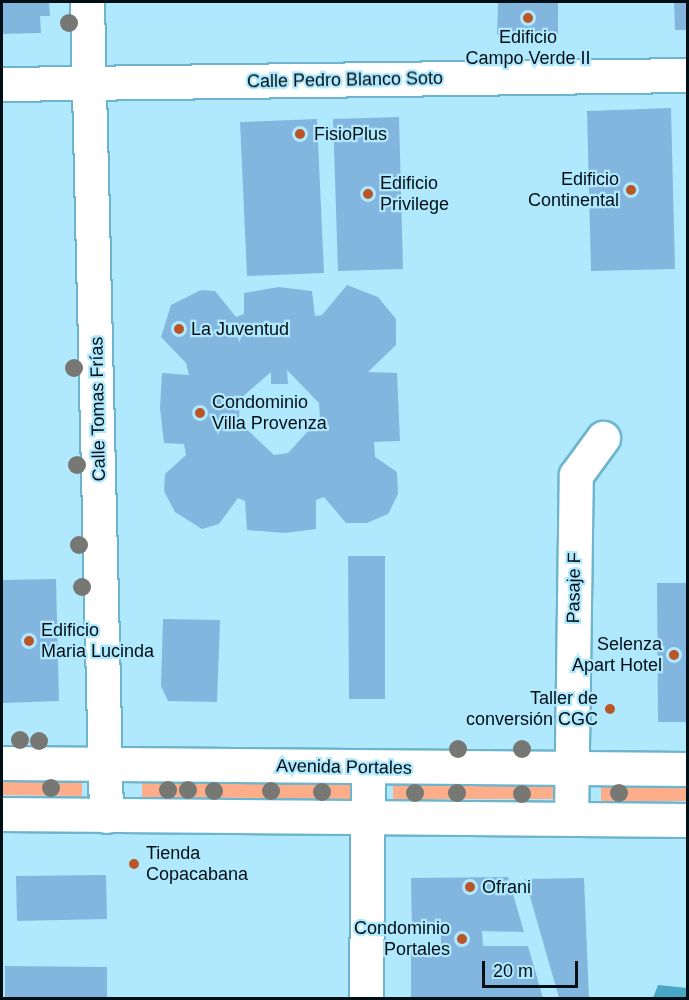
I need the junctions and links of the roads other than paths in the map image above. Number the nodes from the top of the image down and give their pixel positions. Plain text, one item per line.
1 (87, 2) edge
2 (687, 75) edge
3 (2, 84) edge
4 (90, 84) junction
5 (603, 438) dead end
6 (2, 763) edge
7 (106, 764) junction
8 (368, 767) junction
9 (571, 768) junction
10 (687, 769) edge
11 (2, 814) edge
12 (106, 816) junction
13 (368, 818) junction
14 (571, 819) junction
15 (687, 820) edge
16 (366, 999) edge

1 - 4 street, Calle Tomas Frías
2 - 4 street, Calle Pedro Blanco Soto
3 - 4 street, Calle Pedro Blanco Soto
4 - 7 street, Calle Tomas Frías
5 - 9 street, Pasaje F
6 - 7 street, Avenida Portales
7 - 8 street, Avenida Portales
7 - 12 street, Calle Tomas Frías
8 - 9 street, Avenida Portales
8 - 13 street
9 - 10 street, Avenida Portales
9 - 14 street, Pasaje F
11 - 12 street
12 - 13 street
13 - 14 street
13 - 16 street
14 - 15 street

